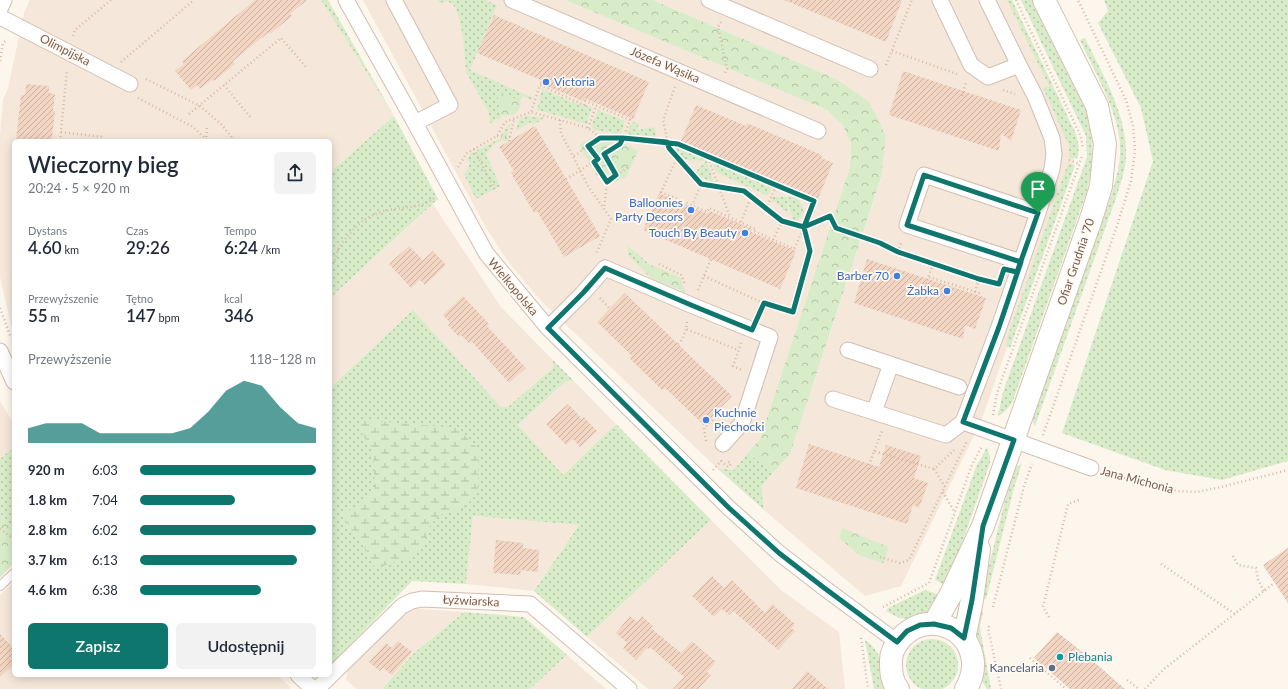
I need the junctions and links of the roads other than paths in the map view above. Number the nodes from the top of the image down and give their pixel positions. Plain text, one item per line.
1 (4, 0) edge
2 (346, 0) edge
3 (394, 0) edge
4 (512, 0) edge
5 (709, 0) edge
6 (940, 0) edge
7 (987, 0) edge
8 (1044, 0) edge
9 (0, 9) edge
10 (0, 17) edge
11 (1019, 65) junction
12 (870, 70) dead end
13 (130, 84) dead end
14 (415, 123) junction
15 (818, 131) dead end
16 (1038, 213) junction
17 (1019, 267) junction
18 (548, 328) junction
19 (848, 350) dead end
20 (0, 351) edge
21 (891, 364) junction
22 (8, 380) edge
23 (959, 387) dead end
24 (832, 399) dead end
25 (874, 412) junction
26 (968, 424) junction
27 (1014, 440) junction
28 (723, 444) dead end
29 (1091, 468) road end
30 (983, 526) junction
31 (12, 575) edge
32 (0, 586) edge
33 (934, 624) junction
34 (964, 638) junction
35 (897, 642) junction
36 (332, 674) edge
37 (300, 677) edge
38 (329, 677) edge
39 (313, 689) edge
40 (317, 689) edge
41 (629, 689) edge
42 (898, 689) edge
43 (966, 689) edge

1 - 9 street
2 - 14 street, Wielkopolska
3 - 14 street
4 - 15 street, Józefa Wąsika
5 - 12 street
6 - 11 street
7 - 11 street
8 - 27 street, Ofiar Grudnia '70
10 - 13 street, Olimpijska
11 - 16 street
14 - 18 street, Wielkopolska
16 - 17 street
16 - 17 street
17 - 26 street
18 - 28 street
18 - 35 street, Wielkopolska
19 - 21 street
20 - 22 street
21 - 23 street
21 - 25 street
24 - 25 street
25 - 26 street
26 - 27 street, Jana Michonia
27 - 29 street, Jana Michonia
27 - 30 street, Ofiar Grudnia '70
30 - 33 street, Ofiar Grudnia '70
30 - 34 street, Ofiar Grudnia '70
31 - 32 lane
33 - 34 street
33 - 35 street
34 - 43 street
35 - 42 street
36 - 41 street, Łyżwiarska
37 - 39 street
38 - 40 street, Łyżwiarska

